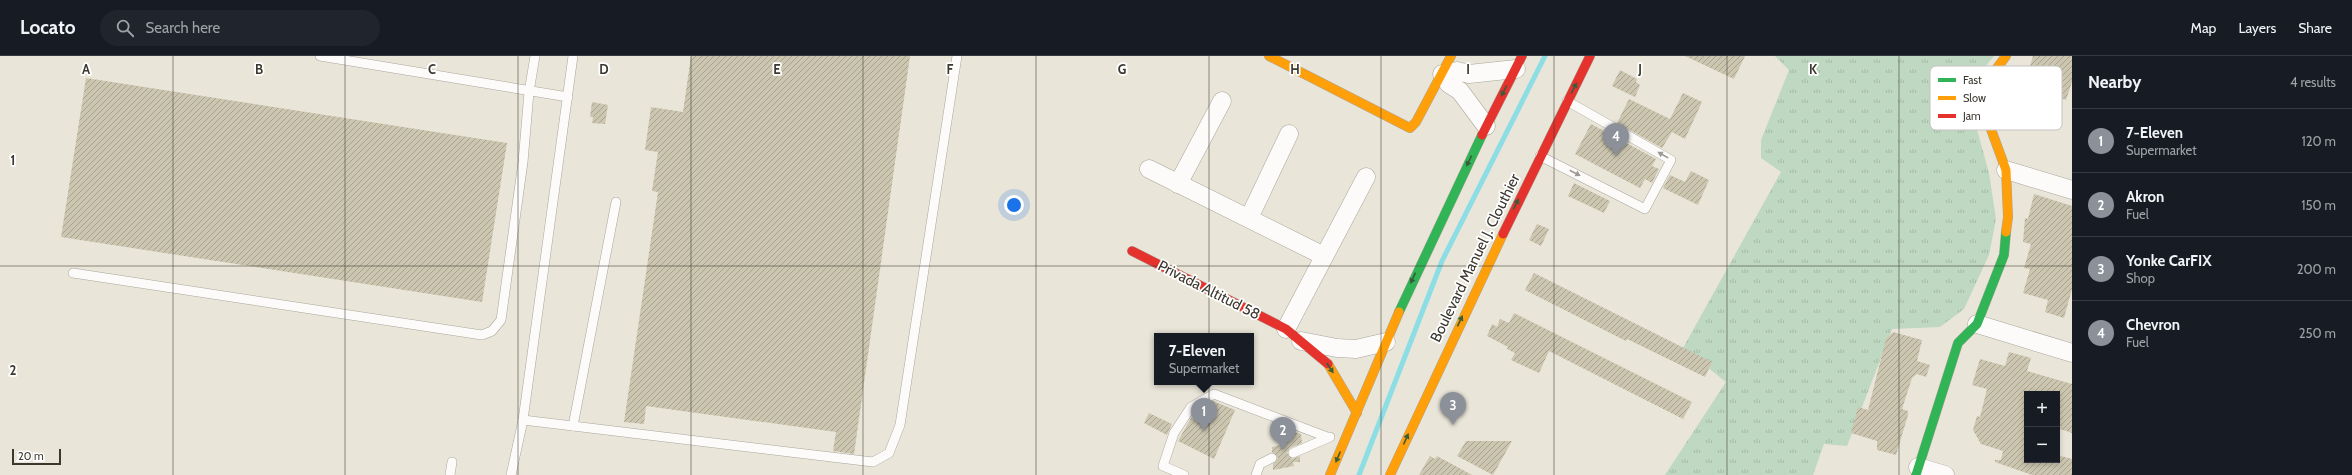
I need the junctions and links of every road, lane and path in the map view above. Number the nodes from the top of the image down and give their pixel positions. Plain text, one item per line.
1 (320, 56) edge
2 (535, 56) edge
3 (573, 56) edge
4 (957, 56) edge
5 (1269, 56) edge
6 (1590, 56) edge
7 (2006, 56) edge
8 (1445, 62) edge
9 (1519, 62) edge
10 (1998, 66) edge
11 (529, 92) junction
12 (568, 97) junction
13 (1222, 101) dead end
14 (1567, 101) junction
15 (1486, 126) junction
16 (1991, 130) edge
17 (1289, 134) dead end
18 (1540, 156) junction
19 (1149, 170) dead end
20 (2006, 170) junction
21 (1366, 177) dead end
22 (1178, 184) junction
23 (2072, 190) edge
24 (616, 202) dead end
25 (1249, 218) junction
26 (1132, 251) dead end
27 (1324, 256) junction
28 (72, 273) dead end
29 (1977, 324) junction
30 (1286, 329) junction
31 (1302, 341) junction
32 (1386, 342) junction
33 (2072, 353) edge
34 (1357, 413) junction
35 (523, 420) junction
36 (574, 426) junction
37 (1347, 435) junction
38 (1328, 437) junction
39 (1293, 453) dead end
40 (1272, 458) dead end
41 (452, 462) dead end
42 (1917, 471) edge
43 (450, 475) edge
44 (511, 475) edge
45 (1184, 475) edge
46 (1256, 475) edge
47 (1330, 475) edge
48 (1390, 475) edge
49 (1945, 475) edge

1 - 11 lane
2 - 11 lane
3 - 12 lane
4 - 36 lane
5 - 8 street
14 -> 6 street, Boulevard Manuel J. Clouthier
7 - 10 street
8 - 9 street
8 - 15 street
9 -> 15 street
11 - 12 lane
11 - 28 lane
12 - 35 lane
13 - 22 street
14 - 18 street, Boulevard Manuel J. Clouthier
18 -> 14 lane
15 -> 32 street
16 - 20 street
17 - 25 street
48 -> 18 street, Boulevard Manuel J. Clouthier
19 - 22 street
20 - 23 street
20 - 29 street
21 - 27 street
22 - 25 street
24 - 36 lane
25 - 27 street
26 - 30 street, Privada Altitud 58
27 - 30 street
29 - 33 street
29 - 42 street
30 - 31 street, Privada Altitud 58
31 - 32 street, Privada Altitud 58
31 -> 34 street, Privada Altitud 58
32 - 34 street
34 - 37 street
35 - 36 lane
35 - 44 lane
37 - 38 lane
37 -> 47 street
38 - 39 lane
38 - 45 lane
40 - 46 lane
41 - 43 lane
42 - 49 street

